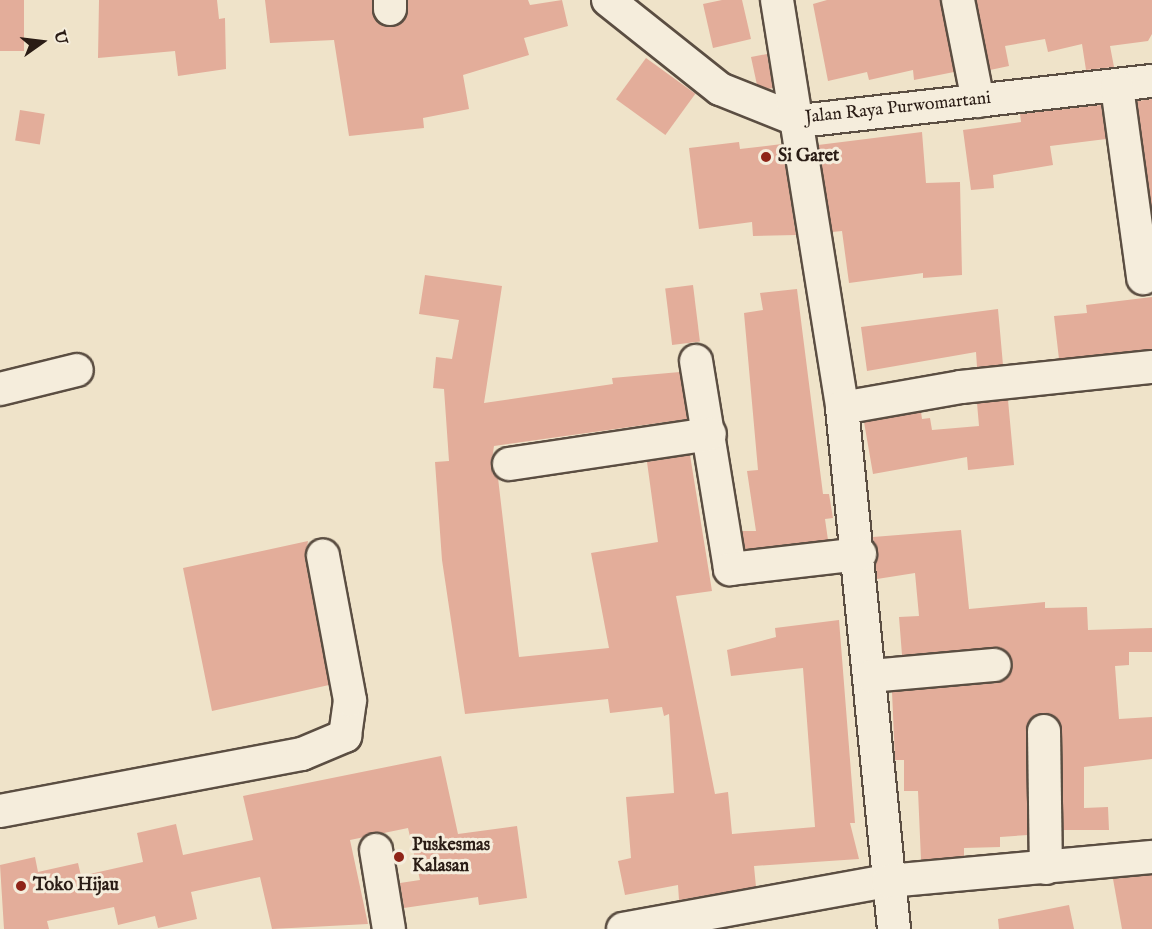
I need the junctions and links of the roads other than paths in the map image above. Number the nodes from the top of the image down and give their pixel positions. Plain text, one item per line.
1 (608, 0) edge
2 (777, 0) edge
3 (958, 0) edge
4 (1152, 81) edge
5 (1117, 87) junction
6 (978, 101) junction
7 (800, 121) junction
8 (1143, 278) dead end
9 (696, 361) dead end
10 (1152, 367) edge
11 (77, 370) dead end
12 (0, 389) edge
13 (842, 408) junction
14 (710, 434) junction
15 (509, 464) dead end
16 (860, 554) junction
17 (323, 556) dead end
18 (995, 665) dead end
19 (871, 676) junction
20 (1044, 731) dead end
21 (0, 811) edge
22 (376, 850) dead end
23 (1152, 857) edge
24 (1046, 868) junction
25 (888, 881) junction
26 (390, 929) edge
27 (623, 929) edge
28 (894, 929) edge

1 - 7 street, Jalan Raya Purwomartani
2 - 7 street
3 - 6 street
4 - 5 street, Jalan Raya Purwomartani
5 - 6 street, Jalan Raya Purwomartani
5 - 8 street
6 - 7 street, Jalan Raya Purwomartani
7 - 13 street
9 - 14 street
10 - 13 street
11 - 12 street
13 - 16 street
14 - 15 street
14 - 16 street
16 - 19 street
17 - 21 street
18 - 19 street
19 - 25 street
20 - 24 street
22 - 26 street
23 - 24 street
24 - 25 street
25 - 27 street
25 - 28 street

